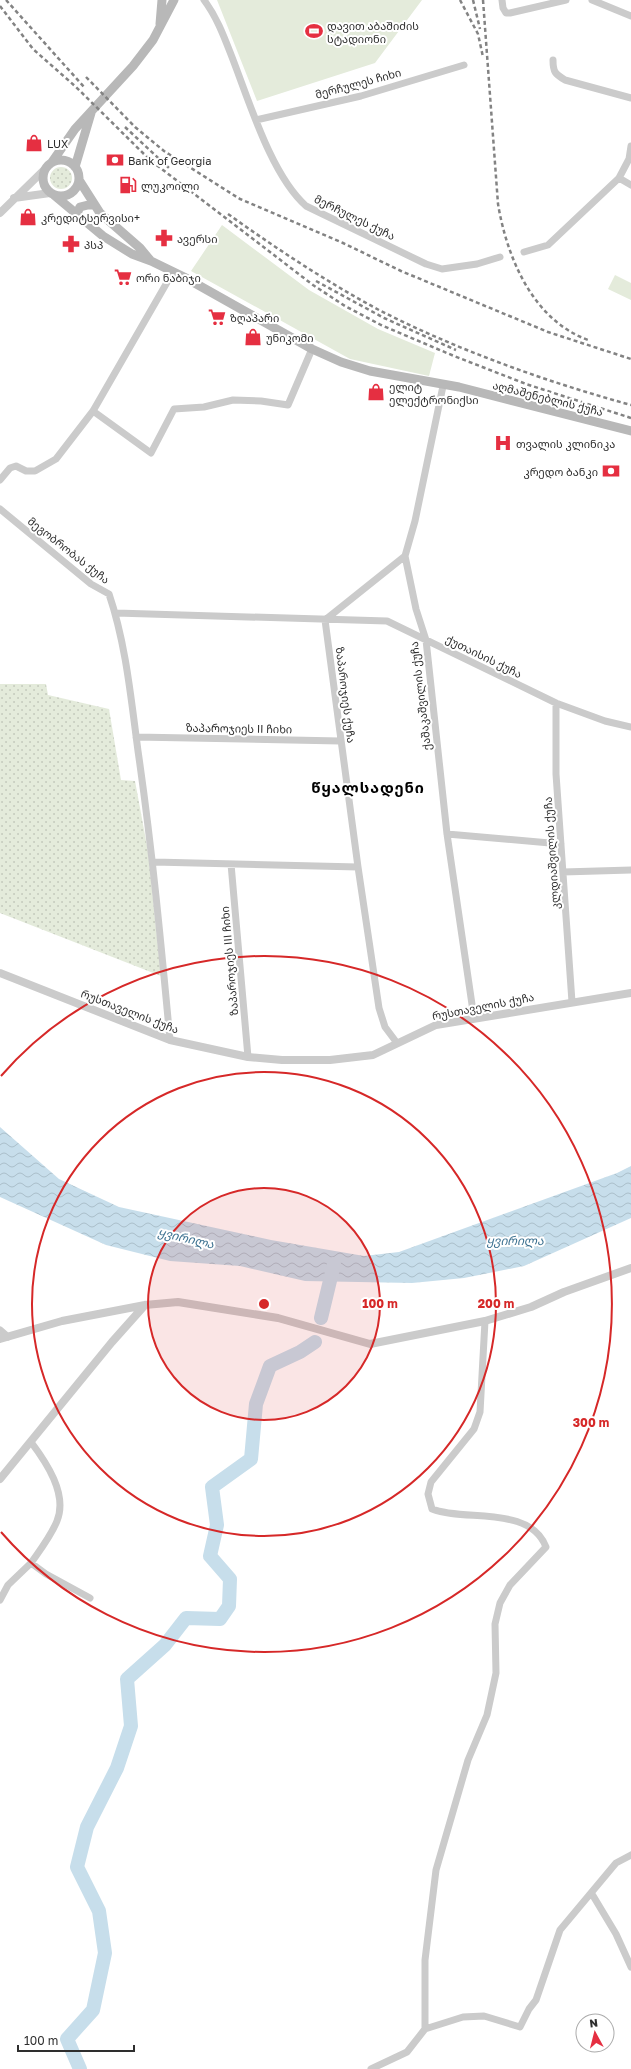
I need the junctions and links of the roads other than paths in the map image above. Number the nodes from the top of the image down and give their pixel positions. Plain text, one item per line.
1 (162, 0) edge
2 (174, 0) edge
3 (204, 0) edge
4 (502, 0) edge
5 (566, 0) edge
6 (592, 0) edge
7 (631, 16) edge
8 (159, 28) junction
9 (553, 60) dead end
10 (464, 65) dead end
11 (631, 98) edge
12 (92, 112) junction
13 (256, 120) junction
14 (631, 146) edge
15 (52, 162) junction
16 (75, 167) junction
17 (45, 169) junction
18 (619, 178) junction
19 (79, 180) junction
20 (631, 186) edge
21 (52, 194) junction
22 (14, 198) junction
23 (94, 206) junction
24 (0, 213) edge
25 (76, 215) junction
26 (524, 252) dead end
27 (500, 257) dead end
28 (151, 261) junction
29 (173, 272) junction
30 (312, 349) junction
31 (443, 386) junction
32 (93, 411) junction
33 (631, 431) edge
34 (0, 480) edge
35 (0, 509) edge
36 (405, 556) junction
37 (116, 613) junction
38 (325, 620) junction
39 (426, 640) junction
40 (556, 703) junction
41 (631, 727) edge
42 (136, 737) junction
43 (340, 741) junction
44 (448, 834) junction
45 (561, 844) junction
46 (154, 862) junction
47 (231, 864) junction
48 (358, 867) junction
49 (631, 870) edge
50 (563, 872) junction
51 (0, 972) edge
52 (631, 993) edge
53 (572, 1002) junction
54 (474, 1018) junction
55 (170, 1040) junction
56 (397, 1043) junction
57 (248, 1057) junction
58 (631, 1268) edge
59 (145, 1305) junction
60 (485, 1321) junction
61 (0, 1330) edge
62 (4, 1338) edge
63 (31, 1442) junction
64 (0, 1479) edge
65 (31, 1563) junction
66 (90, 1598) dead end
67 (0, 1600) edge
68 (631, 1856) edge
69 (592, 1894) junction
70 (631, 1967) edge
71 (425, 2029) junction
72 (372, 2069) edge

1 - 8 main road
2 - 8 main road
3 - 13 street, მერჩულეს ქუჩა
4 - 5 street
6 - 7 street
8 - 12 main road
9 - 11 street
10 - 13 street, მერჩულეს ჩიხი
12 - 15 main road
12 - 16 main road
13 - 27 street, მერჩულეს ქუჩა
14 - 18 street
15 - 16 main road
15 - 17 main road
16 - 19 main road
17 - 21 main road
17 - 22 street
18 - 20 street
18 - 26 street
19 - 21 main road
19 - 23 main road, აღმაშენებლის ქუჩა
21 - 22 street
21 - 25 main road, აღმაშენებლის ქუჩა
22 - 24 street
23 - 25 main road
23 - 28 main road, აღმაშენებლის ქუჩა
25 - 28 main road, აღმაშენებლის ქუჩა
28 - 29 main road, აღმაშენებლის ქუჩა
29 - 30 main road, აღმაშენებლის ქუჩა
29 - 32 street
30 - 31 main road, აღმაშენებლის ქუჩა
30 - 32 street
31 - 33 main road, აღმაშენებლის ქუჩა
31 - 36 street
32 - 34 street
35 - 37 street, მეგობრობას ქუჩა
36 - 38 street
36 - 39 street, ქაშაკაშვილის ქუჩა
37 - 38 street, ქუთაისის ქუჩა
37 - 42 street
38 - 39 street, ქუთაისის ქუჩა
38 - 43 street, ზაპაროჯიეს ქუჩა
39 - 40 street, ქუთაისის ქუჩა
39 - 44 street, ქაშაკაშვილის ქუჩა
40 - 41 street, ქუთაისის ქუჩა
40 - 45 street, კლდიაშვილის ქუჩა
42 - 43 street, ზაპაროჯიეს II ჩიხი
42 - 46 street
43 - 48 street, ზაპაროჯიეს ქუჩა
44 - 45 street
44 - 54 street, ქაშაკაშვილის ქუჩა
45 - 50 street, კლდიაშვილის ქუჩა
46 - 47 street
46 - 55 street
47 - 48 street
47 - 57 street, ზაპაროჯიეს III ჩიხი
48 - 56 street, ზაპაროჯიეს ქუჩა
49 - 50 street
50 - 53 street, კლდიაშვილის ქუჩა
51 - 55 street, რუსთაველის ქუჩა
52 - 53 street, რუსთაველის ქუჩა
53 - 54 street, რუსთაველის ქუჩა
54 - 56 street, რუსთაველის ქუჩა
55 - 57 street, რუსთაველის ქუჩა
56 - 57 street, რუსთაველის ქუჩა
58 - 60 street
59 - 60 street
59 - 62 street
59 - 63 street
60 - 71 street
61 - 62 street
63 - 64 street
63 - 65 street
65 - 66 street
65 - 67 street
68 - 69 street
69 - 70 street
69 - 71 street
71 - 72 street

